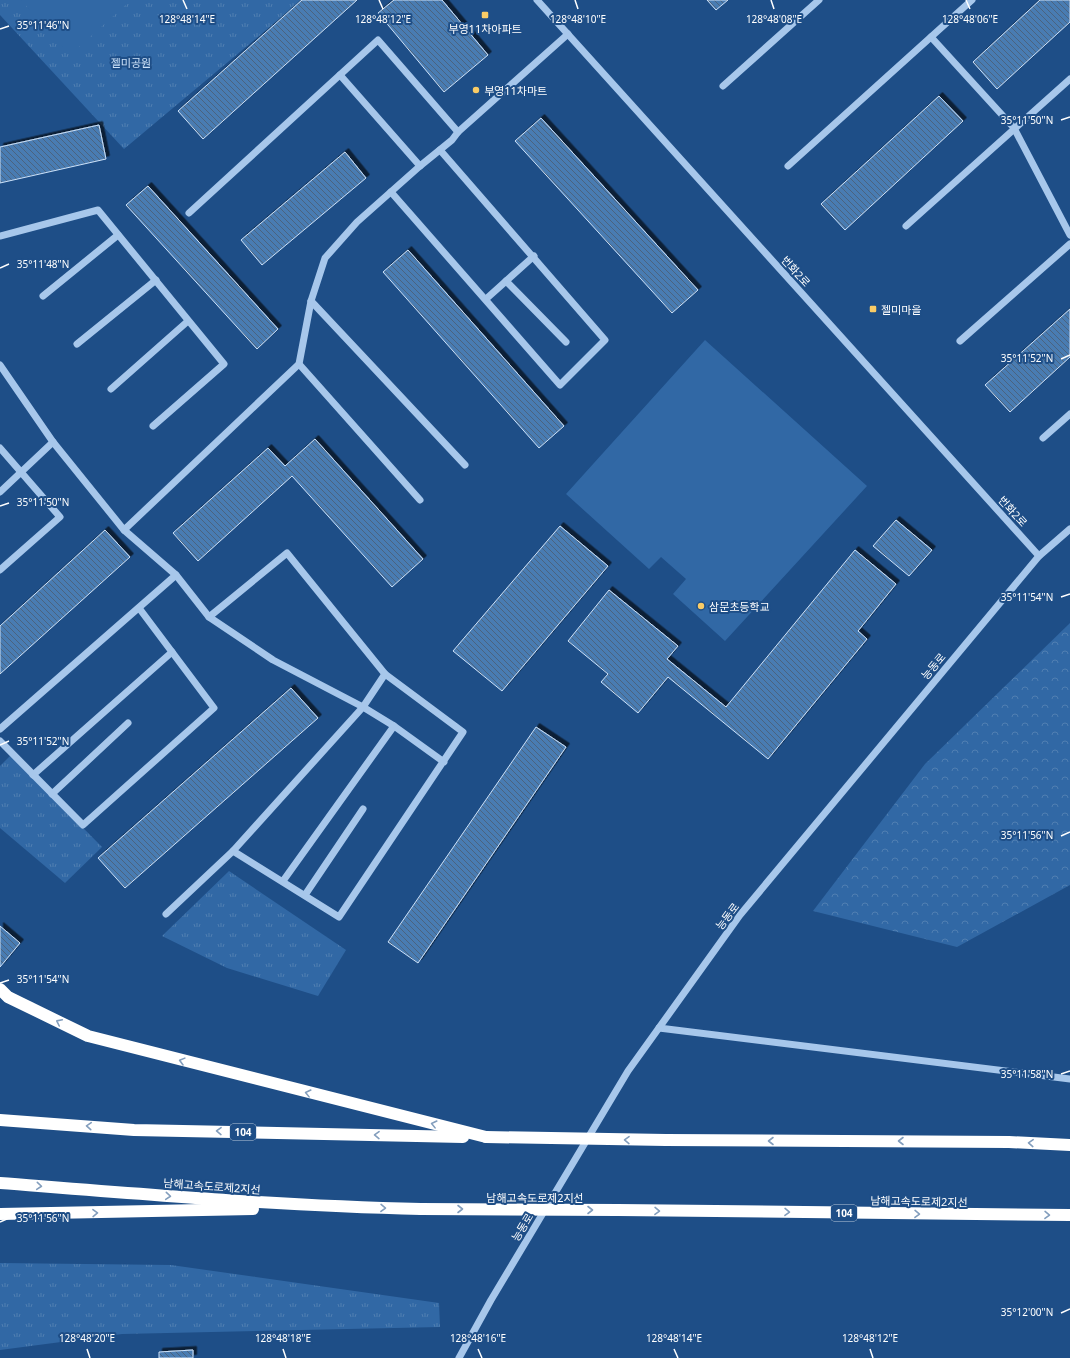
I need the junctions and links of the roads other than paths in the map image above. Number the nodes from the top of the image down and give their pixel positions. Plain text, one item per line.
1 (537, 0) edge
2 (819, 0) edge
3 (972, 0) edge
4 (568, 34) junction
5 (931, 37) junction
6 (340, 75) junction
7 (1070, 78) edge
8 (723, 86) dead end
9 (1014, 128) junction
10 (458, 132) junction
11 (440, 150) junction
12 (420, 166) junction
13 (788, 166) dead end
14 (391, 192) junction
15 (189, 213) dead end
16 (906, 226) dead end
17 (118, 235) junction
18 (1070, 235) edge
19 (0, 236) edge
20 (1070, 244) edge
21 (534, 256) junction
22 (156, 280) junction
23 (506, 281) junction
24 (43, 296) dead end
25 (486, 299) junction
26 (311, 301) junction
27 (188, 321) junction
28 (960, 341) dead end
29 (566, 342) dead end
30 (77, 344) dead end
31 (299, 364) junction
32 (0, 365) edge
33 (112, 389) dead end
34 (1070, 414) edge
35 (153, 426) dead end
36 (1042, 438) dead end
37 (53, 442) junction
38 (0, 448) edge
39 (465, 465) dead end
40 (21, 474) junction
41 (0, 492) edge
42 (420, 500) dead end
43 (1070, 529) edge
44 (124, 530) junction
45 (1039, 556) junction
46 (0, 570) edge
47 (176, 575) junction
48 (139, 608) junction
49 (209, 617) junction
50 (172, 652) junction
51 (385, 674) junction
52 (363, 707) junction
53 (128, 722) dead end
54 (394, 726) junction
55 (0, 729) edge
56 (0, 741) edge
57 (444, 762) junction
58 (33, 775) junction
59 (52, 794) junction
60 (363, 809) dead end
61 (233, 851) junction
62 (283, 881) junction
63 (304, 895) junction
64 (166, 914) dead end
65 (0, 989) edge
66 (659, 1028) junction
67 (1070, 1079) edge
68 (0, 1120) edge
69 (486, 1137) junction
70 (1070, 1145) edge
71 (0, 1182) edge
72 (344, 1208) junction
73 (0, 1214) edge
74 (1070, 1215) edge
75 (459, 1358) edge

1 - 4 street, 번화2로
2 - 8 street
3 - 5 street
4 - 10 street
4 - 45 street, 번화2로
5 - 9 street
5 - 13 street
6 - 10 street
6 - 12 street
6 - 15 street
7 - 9 street
9 - 16 street
9 - 18 street
10 - 11 street
11 - 12 street
11 - 21 street
12 - 14 street
14 - 25 street
14 - 26 street
17 - 19 street
17 - 22 street
17 - 24 street
20 - 28 street
21 - 23 street
21 - 25 street
22 - 27 street
22 - 30 street
23 - 25 street
23 - 29 street
26 - 31 street
26 - 39 street
27 - 33 street
27 - 35 street
31 - 42 street
31 - 44 street
32 - 37 street
34 - 36 street
37 - 40 street
37 - 44 street
38 - 40 street
40 - 41 street
40 - 46 street
43 - 45 street, 능동로
44 - 47 street
45 - 66 street, 능동로
47 - 48 street
47 - 49 street
48 - 50 street
48 - 55 street
49 - 51 street
49 - 52 street
50 - 58 street
50 - 59 street
51 - 52 street
51 - 57 street
52 - 54 street
52 - 61 street
53 - 59 street
54 - 57 street
54 - 62 street
56 - 58 street
57 - 63 street
58 - 59 street
60 - 63 street
61 - 62 street
61 - 64 street
62 - 63 street
69 -> 65 highway
66 - 67 street
66 - 75 street, 능동로
69 -> 68 highway, 104
70 -> 69 highway, 104, bridge
71 -> 72 highway, 남해고속도로제2지선 / 104
73 -> 72 highway
72 -> 74 highway, 남해고속도로제2지선 / 104, bridge

